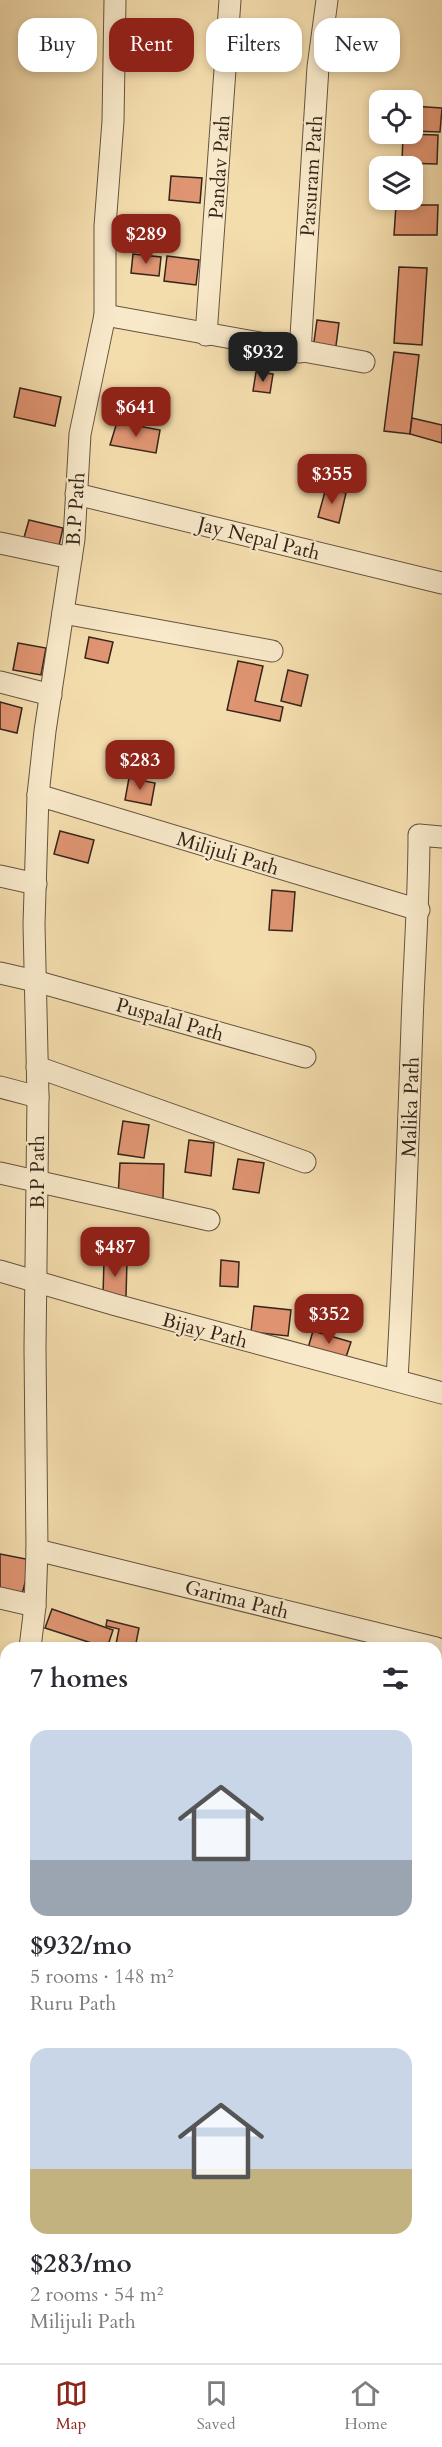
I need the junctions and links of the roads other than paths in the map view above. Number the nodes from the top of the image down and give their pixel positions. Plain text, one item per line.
1 (115, 0) edge
2 (230, 0) edge
3 (327, 0) edge
4 (105, 315) junction
5 (206, 335) junction
6 (300, 352) junction
7 (364, 362) dead end
8 (76, 494) junction
9 (0, 543) edge
10 (71, 558) junction
11 (442, 583) edge
12 (63, 613) junction
13 (273, 651) dead end
14 (0, 682) edge
15 (51, 695) junction
16 (38, 795) junction
17 (442, 837) edge
18 (0, 876) edge
19 (36, 884) junction
20 (419, 910) junction
21 (0, 973) edge
22 (35, 981) junction
23 (305, 1057) dead end
24 (37, 1067) junction
25 (0, 1087) edge
26 (38, 1096) junction
27 (305, 1162) dead end
28 (0, 1173) edge
29 (37, 1182) junction
30 (209, 1220) dead end
31 (0, 1271) edge
32 (38, 1281) junction
33 (397, 1379) junction
34 (442, 1393) edge
35 (37, 1550) junction
36 (0, 1598) edge
37 (35, 1606) junction
38 (33, 1642) edge
39 (408, 1642) edge

1 - 4 street, B.P Path
2 - 5 street, Pandav Path
3 - 6 street, Parsuram Path
4 - 5 street
4 - 8 street, B.P Path
5 - 6 street
6 - 7 street
8 - 10 street, B.P Path
8 - 11 street, Jay Nepal Path
9 - 10 street
10 - 12 street, B.P Path
12 - 13 street
12 - 15 street, B.P Path
14 - 15 street
15 - 16 street, B.P Path
16 - 19 street, B.P Path
16 - 20 street, Milijuli Path
17 - 20 street, Malika Path
18 - 19 street
19 - 22 street, B.P Path
20 - 33 street, Malika Path
21 - 22 street, Puspalal Path
22 - 23 street, Puspalal Path
22 - 24 street, B.P Path
24 - 26 street, B.P Path
24 - 27 street
25 - 26 street
26 - 29 street, B.P Path
28 - 29 street
29 - 30 street
29 - 32 street, B.P Path
31 - 32 street, Bijay Path
32 - 33 street, Bijay Path
32 - 35 street, B.P Path
33 - 34 street, Bijay Path
35 - 37 street, B.P Path
35 - 39 street, Garima Path
36 - 37 street
37 - 38 street, B.P Path

